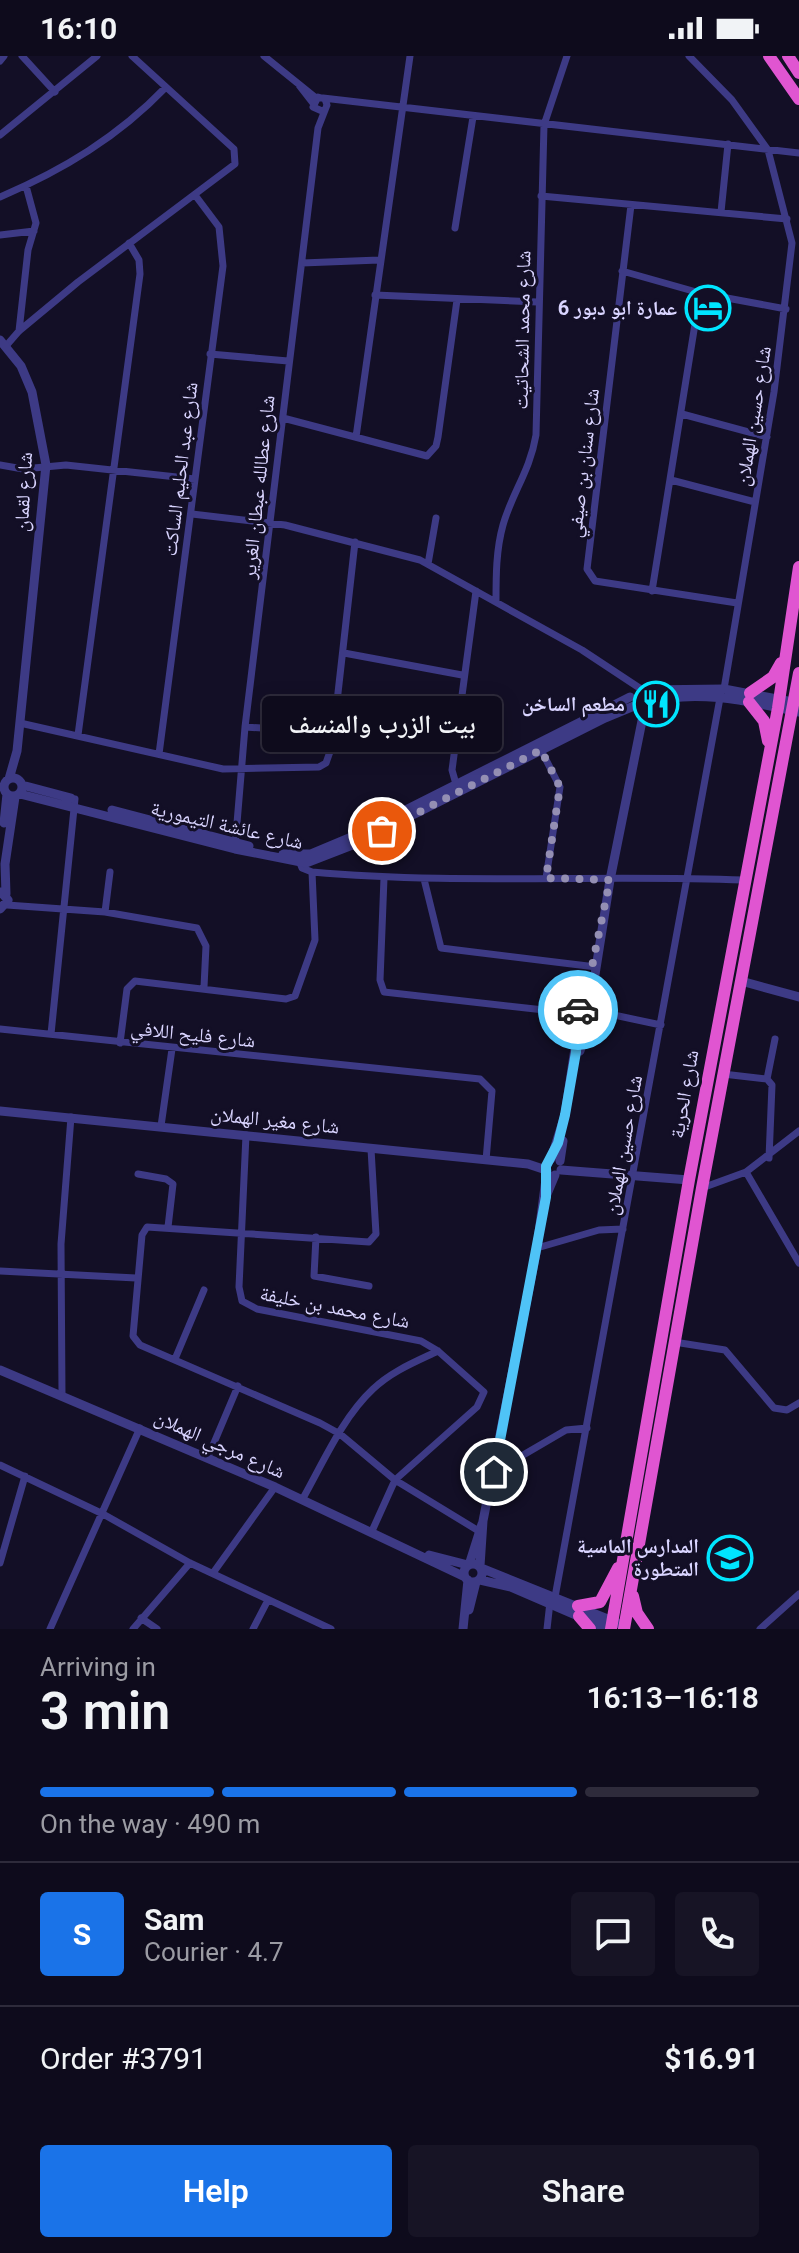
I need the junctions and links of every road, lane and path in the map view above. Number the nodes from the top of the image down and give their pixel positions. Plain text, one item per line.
1 (4, 56) edge
2 (22, 56) edge
3 (97, 56) edge
4 (132, 56) edge
5 (265, 56) edge
6 (410, 56) edge
7 (567, 56) edge
8 (689, 56) edge
9 (769, 56) edge
10 (788, 56) edge
11 (0, 61) edge
12 (799, 73) edge
13 (166, 87) junction
14 (55, 92) junction
15 (799, 99) edge
16 (319, 104) junction
17 (403, 105) junction
18 (473, 117) junction
19 (544, 125) junction
20 (0, 135) edge
21 (728, 144) junction
22 (768, 150) junction
23 (799, 153) edge
24 (26, 186) junction
25 (195, 195) junction
26 (541, 196) junction
27 (0, 197) edge
28 (631, 205) junction
29 (721, 212) junction
30 (787, 219) junction
31 (455, 228) dead end
32 (34, 231) junction
33 (0, 235) edge
34 (129, 243) junction
35 (379, 260) junction
36 (302, 263) junction
37 (622, 271) junction
38 (700, 293) junction
39 (375, 295) junction
40 (457, 300) junction
41 (537, 302) junction
42 (786, 309) junction
43 (19, 331) junction
44 (3, 343) edge
45 (210, 354) junction
46 (288, 361) junction
47 (682, 414) junction
48 (283, 418) junction
49 (356, 437) junction
50 (767, 437) junction
51 (0, 465) edge
52 (46, 465) junction
53 (113, 470) junction
54 (195, 479) junction
55 (671, 480) junction
56 (755, 502) junction
57 (192, 514) junction
58 (436, 518) dead end
59 (271, 523) junction
60 (355, 542) junction
61 (428, 564) junction
62 (799, 567) edge
63 (476, 591) junction
64 (652, 591) junction
65 (496, 602) junction
66 (737, 603) junction
67 (784, 652) junction
68 (344, 653) junction
69 (799, 673) edge
70 (462, 675) junction
71 (722, 694) junction
72 (749, 697) junction
73 (639, 699) junction
74 (791, 708) edge
75 (20, 723) junction
76 (245, 727) junction
77 (334, 733) junction
78 (78, 735) junction
79 (376, 735) dead end
80 (541, 750) junction
81 (769, 752) junction
82 (159, 754) junction
83 (241, 771) junction
84 (456, 784) junction
85 (10, 787) edge
86 (74, 802) junction
87 (235, 846) junction
88 (298, 859) junction
89 (0, 860) edge
90 (110, 872) dead end
91 (312, 872) junction
92 (686, 876) junction
93 (384, 878) junction
94 (546, 878) junction
95 (424, 879) junction
96 (610, 880) junction
97 (744, 880) junction
98 (4, 901) edge
99 (62, 908) junction
100 (105, 912) junction
101 (0, 920) edge
102 (595, 963) junction
103 (741, 981) junction
104 (204, 987) junction
105 (799, 997) edge
106 (586, 1015) junction
107 (661, 1025) junction
108 (0, 1029) edge
109 (51, 1034) junction
110 (775, 1039) dead end
111 (120, 1043) junction
112 (172, 1049) junction
113 (723, 1074) junction
114 (767, 1079) junction
115 (0, 1109) edge
116 (71, 1117) junction
117 (161, 1126) junction
118 (799, 1131) edge
119 (246, 1135) junction
120 (371, 1149) junction
121 (769, 1158) junction
122 (486, 1160) junction
123 (554, 1166) junction
124 (746, 1172) junction
125 (138, 1174) dead end
126 (634, 1174) junction
127 (689, 1180) junction
128 (702, 1188) junction
129 (168, 1227) junction
130 (623, 1229) junction
131 (242, 1232) junction
132 (316, 1237) junction
133 (537, 1248) junction
134 (799, 1263) edge
135 (0, 1271) edge
136 (60, 1275) junction
137 (136, 1278) junction
138 (369, 1286) dead end
139 (204, 1290) dead end
140 (674, 1342) junction
141 (438, 1351) junction
142 (175, 1359) junction
143 (0, 1370) edge
144 (238, 1386) junction
145 (62, 1394) junction
146 (799, 1403) edge
147 (140, 1428) junction
148 (587, 1428) junction
149 (340, 1434) junction
150 (208, 1457) junction
151 (0, 1465) edge
152 (494, 1472) junction
153 (25, 1476) junction
154 (395, 1480) junction
155 (275, 1487) junction
156 (302, 1500) junction
157 (103, 1514) junction
158 (372, 1531) junction
159 (480, 1532) junction
160 (424, 1555) junction
161 (0, 1562) edge
162 (190, 1563) junction
163 (623, 1563) junction
164 (474, 1566) junction
165 (213, 1573) junction
166 (472, 1580) junction
167 (631, 1590) junction
168 (797, 1598) edge
169 (268, 1600) junction
170 (552, 1600) junction
171 (578, 1611) junction
172 (141, 1618) junction
173 (610, 1626) edge
174 (463, 1627) edge
175 (625, 1628) edge
176 (50, 1629) edge
177 (133, 1629) edge
178 (157, 1629) edge
179 (253, 1629) edge
180 (331, 1629) edge
181 (547, 1629) edge
182 (590, 1629) edge
183 (648, 1629) edge
184 (760, 1629) edge

1 - 11 street
2 - 14 street
3 - 14 street
4 - 13 street
5 - 16 street
6 - 17 street
7 - 19 street, شارع محمد الشحاتيت
8 - 22 street
9 - 15 highway
10 - 12 highway
13 - 24 street
13 - 25 street
14 - 20 street
16 - 17 street
16 - 36 street, شارع عطالله عبطان الغرير
17 - 18 street
17 - 35 street
18 - 19 street
18 - 31 street
19 - 21 street
19 - 26 street, شارع محمد الشحاتيت
21 - 22 street
21 - 29 street
22 - 23 street
22 - 30 street, شارع حسين الهملان
24 - 27 street
24 - 32 street
25 - 34 street
25 - 45 street, شارع عبد الحليم الساكت
26 - 28 street
26 - 41 street, شارع محمد الشحاتيت
28 - 29 street
28 - 37 street, شارع سنان بن صيفي
29 - 30 street
30 - 42 street, شارع حسين الهملان
32 - 33 street
32 - 43 street
34 - 43 street
34 - 53 street
35 - 36 street
35 - 39 street
36 - 46 street, شارع عطالله عبطان الغرير
37 - 38 street
37 - 64 street, شارع سنان بن صيفي
38 - 42 street
38 - 47 street
39 - 40 street
39 - 49 street
40 - 41 street
40 - 49 street
41 - 65 street, شارع محمد الشحاتيت
42 - 50 street, شارع حسين الهملان
43 - 44 street
44 - 52 street, شارع لقمان
45 - 46 street
45 - 54 street, شارع عبد الحليم الساكت
46 - 48 street, شارع عطالله عبطان الغرير
47 - 50 street
47 - 55 street
48 - 49 street
48 - 59 street, شارع عطالله عبطان الغرير
50 - 56 street, شارع حسين الهملان
51 - 52 street
52 - 53 street
52 - 75 street, شارع لقمان
53 - 54 street
53 - 78 street
54 - 57 street, شارع عبد الحليم الساكت
55 - 56 street
55 - 64 street
56 - 66 street, شارع حسين الهملان
57 - 59 street
57 - 82 street, شارع عبد الحليم الساكت
58 - 61 street
59 - 60 street
59 - 76 street, شارع عطالله عبطان الغرير
60 - 61 street
60 - 68 street
61 - 63 street
62 - 67 highway, شارع الحرية
63 - 65 street
63 - 70 street
64 - 66 street, شارع سنان بن صيفي
65 - 73 street
66 - 71 street, شارع حسين الهملان
67 - 72 highway
67 - 74 highway, شارع الحرية
68 - 70 street
68 - 77 street
69 - 74 highway, شارع الحرية
70 - 84 street
71 - 72 street
71 - 73 street
71 - 92 street, شارع حسين الهملان
72 - 74 street
72 - 81 highway
73 - 80 street, شارع عائشة التيمورية
73 - 84 street, شارع عائشة التيمورية
73 - 96 street
74 - 81 highway, شارع الحرية
74 - 103 highway, شارع الحرية
75 - 78 street
75 - 85 street, شارع لقمان
76 - 77 street
76 - 83 street, شارع عطالله عبطان الغرير
77 - 79 street
77 - 83 street
78 - 82 street
80 - 88 street, شارع عائشة التيمورية
80 - 94 street
81 - 97 highway, شارع الحرية
82 - 83 street
83 - 87 street, شارع عطالله عبطان الغرير
84 - 88 street, شارع عائشة التيمورية
85 - 86 street, شارع عائشة التيمورية
85 - 89 street, شارع لقمان
85 - 98 street, شارع لقمان
86 - 87 street, شارع عائشة التيمورية
86 - 99 street
87 - 88 street, شارع عائشة التيمورية
88 - 91 street
90 - 100 street
91 - 93 street
91 - 104 street
92 - 96 street
92 - 97 street
92 - 107 street, شارع حسين الهملان
93 - 95 street
93 - 106 street
94 - 95 street
94 - 96 street
95 - 102 street
96 - 102 street
97 - 127 highway, شارع الحرية
98 - 99 street
98 - 101 street, شارع لقمان
99 - 100 street
99 - 109 street
100 - 104 street
102 - 106 street
103 - 105 street
103 - 113 highway, شارع الحرية
104 - 111 street
106 - 107 street
106 - 123 street
107 - 126 street, شارع حسين الهملان
108 - 109 street, شارع فليح اللافي
109 - 111 street, شارع فليح اللافي
110 - 114 street
111 - 112 street, شارع فليح اللافي
112 - 117 street
112 - 122 street, شارع فليح اللافي
113 - 114 street
113 - 128 highway, شارع الحرية
114 - 121 street
115 - 116 street, شارع مغير الهملان
116 - 117 street, شارع مغير الهملان
116 - 136 street
117 - 119 street, شارع مغير الهملان
118 - 121 street
119 - 120 street, شارع مغير الهملان
119 - 131 street, شارع محمد بن خليفة
120 - 122 street, شارع مغير الهملان
120 - 132 street
121 - 124 street
122 - 123 street, شارع مغير الهملان
123 - 126 street, شارع مغير الهملان
123 - 133 street
124 - 128 street
124 - 134 street
125 - 129 street
126 - 127 street, شارع مغير الهملان
126 - 130 street, شارع حسين الهملان
127 - 163 highway, شارع الحرية
128 - 140 highway, شارع الحرية
129 - 131 street
129 - 137 street
130 - 133 street
130 - 148 street, شارع حسين الهملان
131 - 132 street
131 - 141 street, شارع محمد بن خليفة
132 - 138 street
133 - 152 street
135 - 136 street
136 - 137 street
136 - 145 street
137 - 142 street
139 - 142 street
140 - 146 street
140 - 167 highway, شارع الحرية
141 - 149 street
141 - 154 street, شارع محمد بن خليفة
142 - 144 street
143 - 145 street, شارع مرجي الهملان
144 - 149 street
144 - 150 street
145 - 147 street, شارع مرجي الهملان
147 - 150 street, شارع مرجي الهملان
147 - 157 street
148 - 152 street
148 - 170 street, شارع حسين الهملان
149 - 154 street
149 - 156 street
150 - 155 street, شارع مرجي الهملان
151 - 153 street
152 - 159 street
153 - 157 street
153 - 161 street
154 - 158 street, شارع محمد بن خليفة
154 - 159 street
155 - 156 street, شارع مرجي الهملان
155 - 165 street
156 - 158 street, شارع مرجي الهملان
157 - 162 street
157 - 176 street
158 - 160 street, شارع مرجي الهملان
159 - 164 street
160 - 164 street, شارع مرجي الهملان
160 - 166 street, شارع مرجي الهملان
162 - 165 street
162 - 172 street
163 - 171 highway
163 - 173 highway, شارع الحرية
164 - 166 street
164 - 166 street
164 - 170 street, شارع مرجي الهملان
165 - 169 street
166 - 170 street, شارع مرجي الهملان
166 - 174 street
167 - 175 highway, شارع الحرية
167 - 183 highway
168 - 184 street
169 - 179 street
169 - 180 street
170 - 171 street, شارع مرجي الهملان
170 - 181 street, شارع حسين الهملان
171 - 173 street, شارع مرجي الهملان
171 - 182 highway
172 - 177 street
172 - 178 street
173 - 175 street, شارع مرجي الهملان

